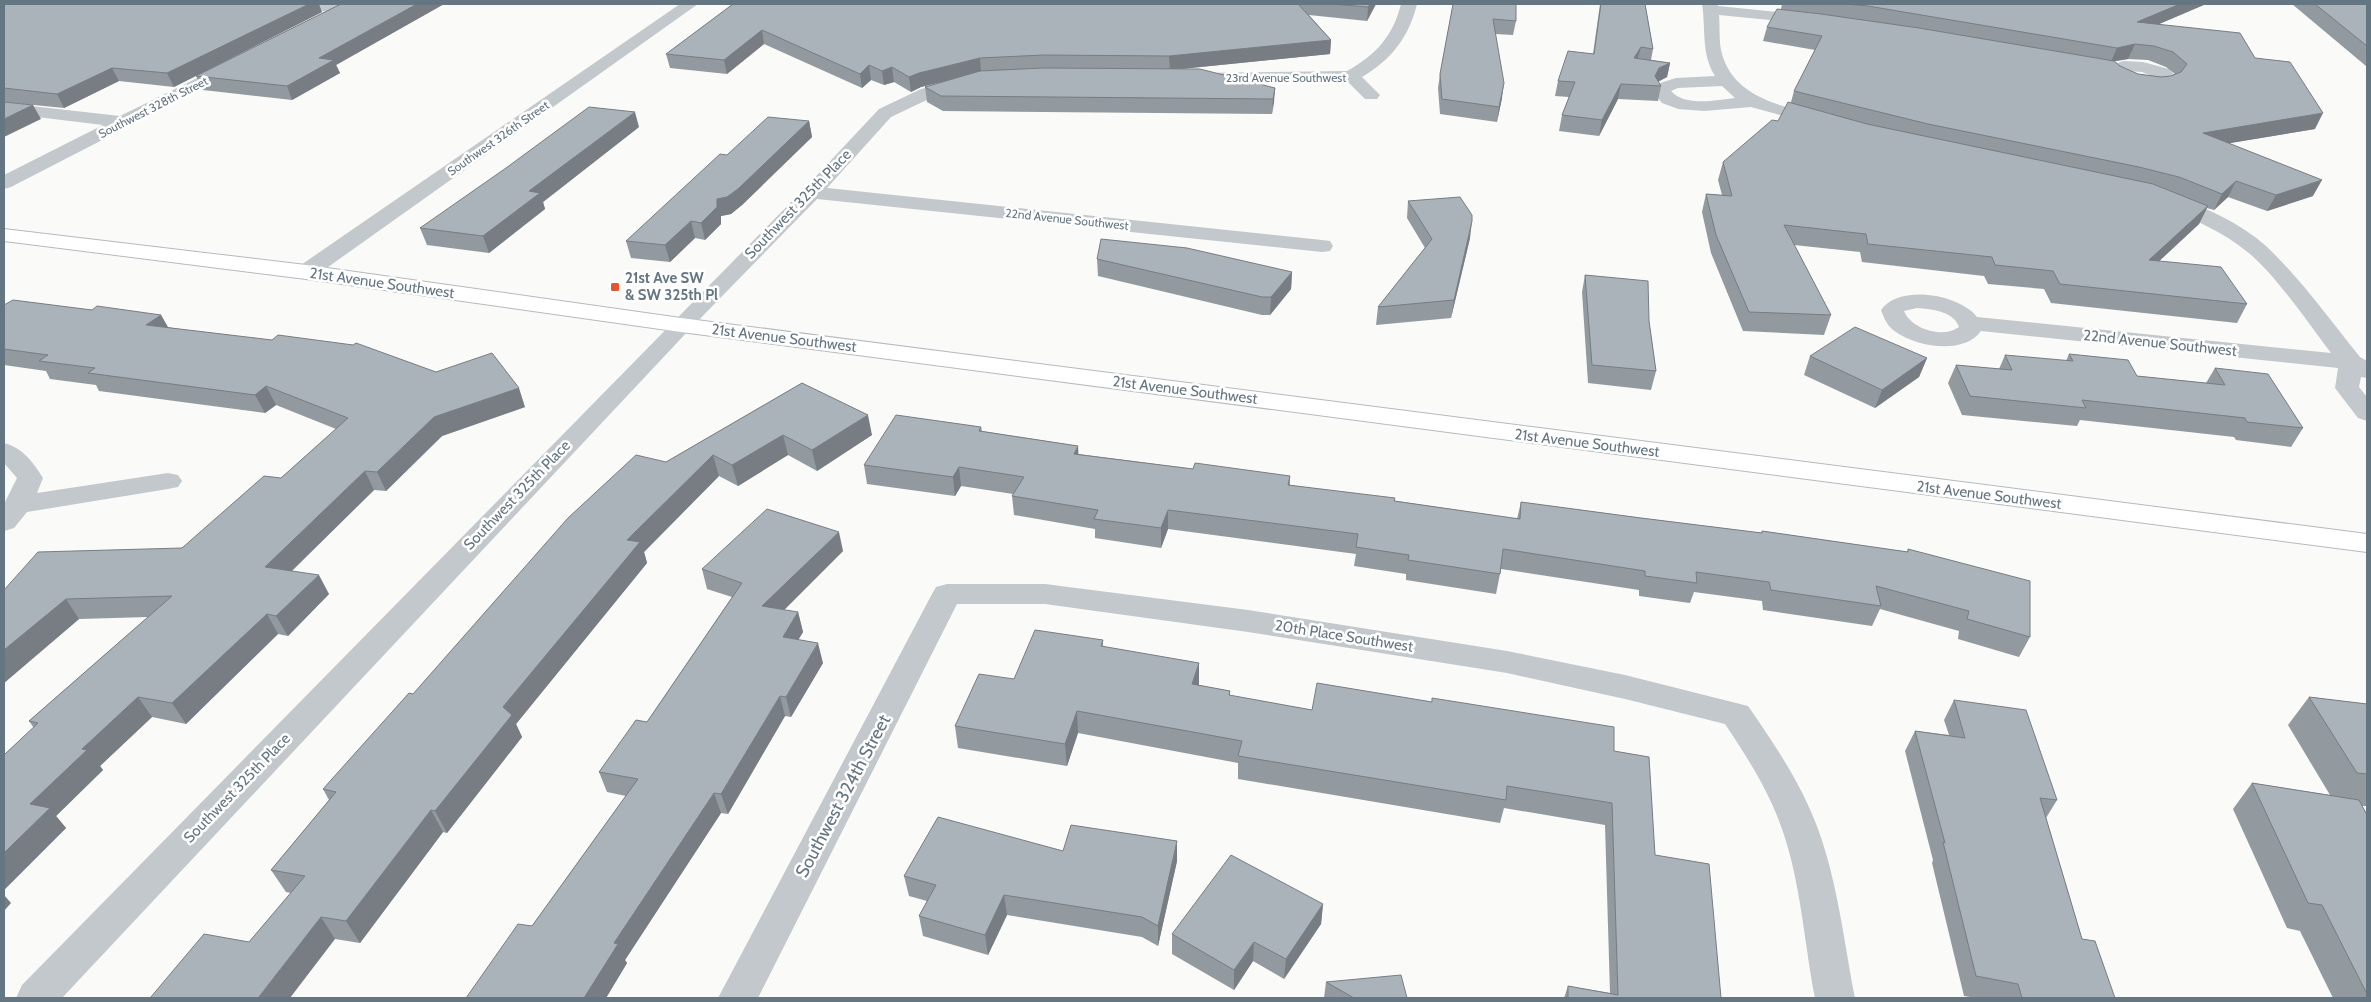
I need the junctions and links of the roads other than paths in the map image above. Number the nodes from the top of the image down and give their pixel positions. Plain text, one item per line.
1 (305, 4) edge
2 (690, 4) edge
3 (1409, 4) edge
4 (351, 6) edge
5 (1710, 7) edge
6 (321, 21) edge
7 (1828, 21) edge
8 (244, 60) edge
9 (2066, 62) edge
10 (2114, 70) edge
11 (1351, 76) junction
12 (1184, 78) edge
13 (981, 79) edge
14 (1727, 81) junction
15 (1371, 95) dead end
16 (1747, 98) junction
17 (4, 108) edge
18 (123, 122) junction
19 (1836, 126) edge
20 (4, 183) edge
21 (812, 192) junction
22 (2151, 195) edge
23 (4, 235) edge
24 (1322, 246) dead end
25 (306, 272) junction
26 (1970, 323) dead end
27 (681, 324) junction
28 (2359, 367) edge
29 (2367, 413) edge
30 (4, 451) edge
31 (168, 482) dead end
32 (11, 513) edge
33 (2367, 543) edge
34 (947, 594) joint
35 (36, 998) edge
36 (738, 998) edge
37 (1835, 998) edge

1 - 4 street
2 - 25 street, Southwest 326th Street
3 - 11 street
4 - 6 street
5 - 7 street
5 - 14 street
8 - 18 street, Southwest 328th Street
9 - 10 street
11 - 12 street, 23rd Avenue Southwest
11 - 15 street, 23rd Avenue Southwest
13 - 21 street, Southwest 325th Place
14 - 16 street
14 - 16 street
16 - 19 street
17 - 18 street
18 - 20 street, Southwest 328th Street
21 - 24 street, 22nd Avenue Southwest
21 - 27 street, Southwest 325th Place
22 - 28 street
23 - 25 main road, 21st Avenue Southwest
25 - 27 main road, 21st Avenue Southwest
26 - 28 street, 22nd Avenue Southwest
27 - 33 main road, 21st Avenue Southwest
27 - 35 street, Southwest 325th Place
28 - 29 street
30 - 32 street
31 - 32 street
34 - 36 street, Southwest 324th Street
34 - 37 street, 20th Place Southwest

